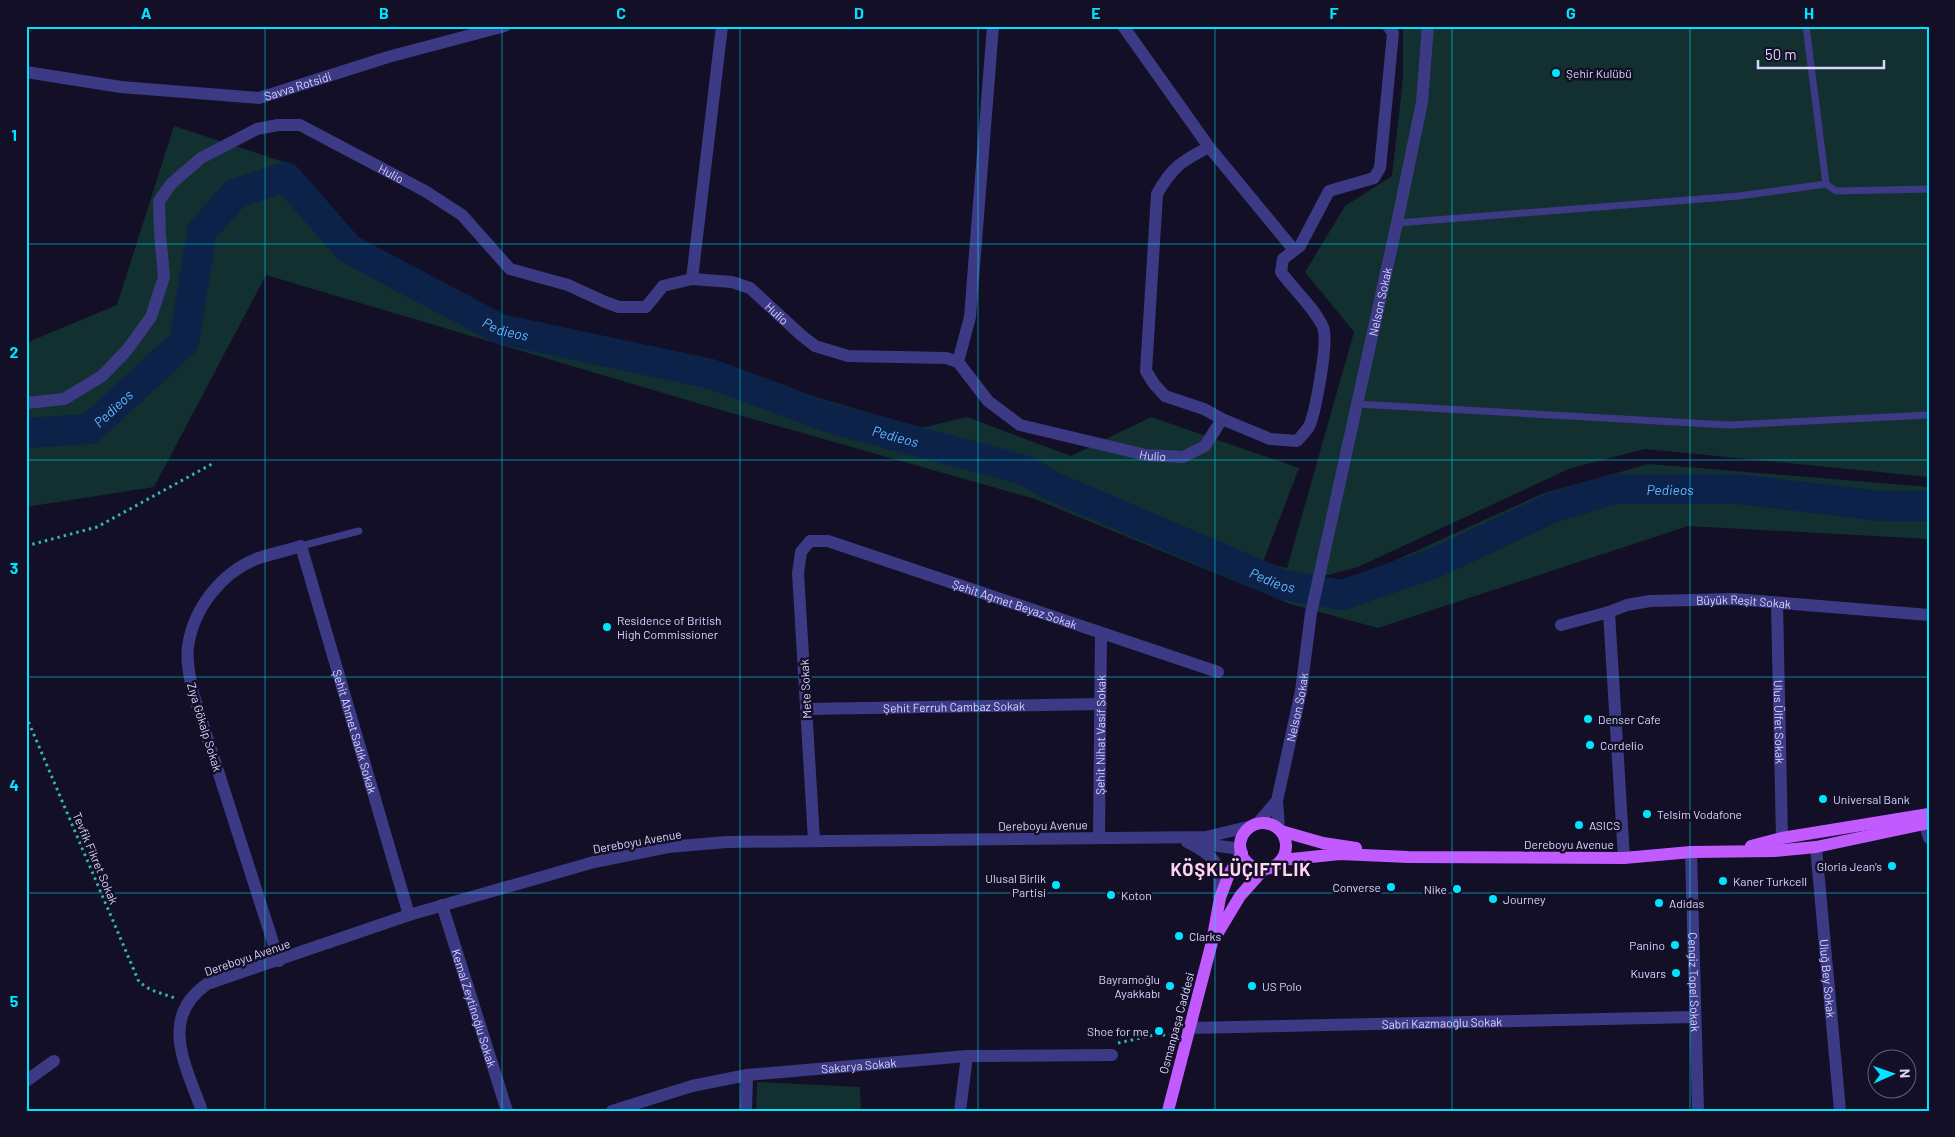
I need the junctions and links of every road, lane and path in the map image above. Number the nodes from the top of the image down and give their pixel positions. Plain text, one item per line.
1 (505, 26) edge
2 (722, 26) edge
3 (993, 26) edge
4 (1124, 26) edge
5 (1388, 26) edge
6 (1428, 26) edge
7 (1806, 26) edge
8 (26, 72) edge
9 (1209, 147) junction
10 (1826, 184) junction
11 (1929, 188) edge
12 (1397, 223) junction
13 (1294, 250) junction
14 (692, 279) junction
15 (958, 362) junction
16 (26, 402) edge
17 (1358, 404) junction
18 (1929, 415) edge
19 (1222, 419) junction
20 (212, 464) dead end
21 (358, 531) dead end
22 (810, 541) joint
23 (26, 546) edge
24 (301, 546) junction
25 (1777, 604) junction
26 (1609, 612) junction
27 (1929, 615) edge
28 (1560, 625) dead end
29 (1101, 633) junction
30 (1218, 672) dead end
31 (1101, 704) junction
32 (806, 709) junction
33 (26, 716) edge
34 (1277, 801) junction
35 (1928, 820) edge
36 (1254, 825) junction
37 (1280, 830) junction
38 (1099, 837) junction
39 (1170, 837) junction
40 (1782, 838) junction
41 (1929, 838) edge
42 (814, 840) junction
43 (1187, 842) junction
44 (1816, 847) junction
45 (1241, 851) junction
46 (1729, 851) junction
47 (1691, 852) junction
48 (1408, 857) junction
49 (1624, 858) junction
50 (1282, 860) junction
51 (1264, 869) junction
52 (1219, 902) junction
53 (442, 905) junction
54 (409, 915) junction
55 (1212, 942) junction
56 (279, 960) junction
57 (163, 994) dead end
58 (1695, 1017) junction
59 (1188, 1032) junction
60 (1108, 1055) joint
61 (967, 1056) junction
62 (54, 1061) dead end
63 (747, 1075) junction
64 (26, 1081) edge
65 (202, 1111) edge
66 (507, 1111) edge
67 (612, 1111) edge
68 (746, 1111) edge
69 (960, 1111) edge
70 (1168, 1111) edge
71 (1698, 1111) edge
72 (1840, 1111) edge

1 - 8 street, Savva Rotsidi
2 - 14 street
3 - 15 street
4 - 9 street
5 - 13 street
6 - 12 street, Nelson Sokak
7 - 10 lane
9 - 13 street
9 - 19 street
10 - 11 lane
10 - 12 lane
12 - 17 street, Nelson Sokak
13 - 19 street
14 - 15 street, Hulio
14 - 16 street, Hulio
15 - 19 street, Hulio
17 - 18 lane
17 - 34 street, Nelson Sokak
20 - 23 path
21 - 24 lane
22 - 29 street, Şehit Agmet Beyaz Sokak
22 - 32 street, Mete Sokak
24 - 54 street, Şehit Ahmet Sadık Sokak
24 - 56 street, Zıya Gökalp Sokak
25 - 26 street, Büyük Reşit Sokak
25 - 27 street, Büyük Reşit Sokak
25 - 40 street, Ulus Ülfet Sokak
26 - 28 street, Büyük Reşit Sokak
26 - 49 street
29 - 30 street, Şehit Agmet Beyaz Sokak
29 - 31 street, Şehit Nihat Vasif Sokak
31 - 32 street, Şehit Ferruh Cambaz Sokak
31 - 38 street, Şehit Nihat Vasif Sokak
32 - 42 street, Mete Sokak
33 - 57 path, Tevfik Fikret Sokak
34 - 36 street, Nelson Sokak
34 - 37 street, Nelson Sokak
35 - 40 main road, Dereboyu Avenue
35 - 41 street
35 - 44 main road, Dereboyu Avenue
36 - 37 main road
36 - 39 street, Dereboyu Avenue
36 - 45 main road
37 - 48 main road, Dereboyu Avenue
37 - 50 main road
38 - 39 street, Dereboyu Avenue
38 - 42 street, Dereboyu Avenue
39 - 43 street, Dereboyu Avenue
40 - 46 main road, Dereboyu Avenue
42 - 53 street, Dereboyu Avenue
43 - 45 street, Dereboyu Avenue
43 - 52 street
44 - 46 main road, Dereboyu Avenue
44 - 72 street, Uluğ Bey Sokak
45 - 51 main road
45 - 52 main road, Osmanpaşa Caddesi
46 - 47 main road, Dereboyu Avenue
47 - 49 main road, Dereboyu Avenue
47 - 58 street, Cengiz Topel Sokak
48 - 49 main road, Dereboyu Avenue
48 - 50 main road, Dereboyu Avenue
50 - 51 main road
51 - 55 main road, Osmanpaşa Caddesi
52 - 55 main road, Osmanpaşa Caddesi
53 - 54 street, Dereboyu Avenue
53 - 66 street, Kemal Zeytinoğlu Sokak
54 - 56 street, Dereboyu Avenue
55 - 59 main road, Osmanpaşa Caddesi
56 - 65 street, Dereboyu Avenue
58 - 59 street, Sabri Kazmaoğlu Sokak
58 - 71 street, Cengiz Topel Sokak
59 - 60 path
59 - 70 main road, Osmanpaşa Caddesi
60 - 61 street, Sakarya Sokak
61 - 63 street, Sakarya Sokak
61 - 69 street
62 - 64 street
63 - 67 street, Sakarya Sokak
63 - 68 street

